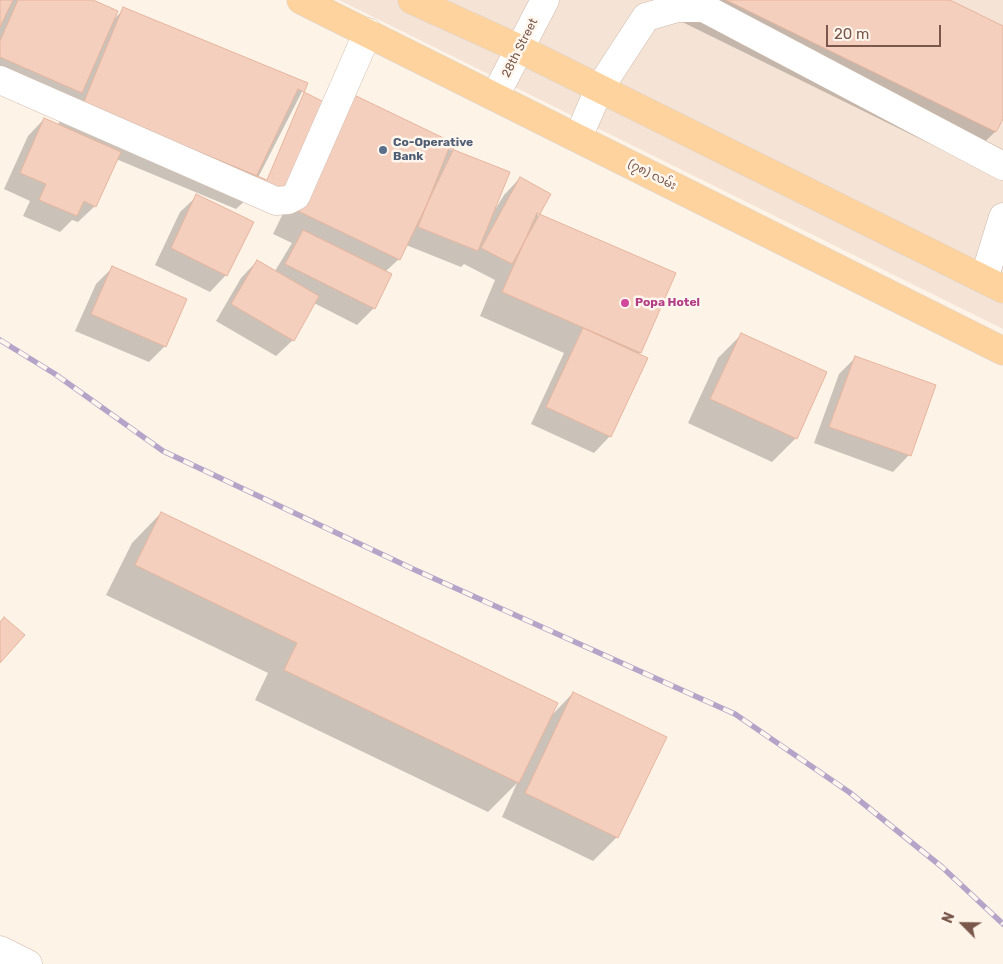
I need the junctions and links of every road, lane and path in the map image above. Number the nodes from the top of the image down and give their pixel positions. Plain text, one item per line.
1 (301, 0) edge
2 (412, 0) edge
3 (545, 0) edge
4 (368, 32) junction
5 (520, 50) junction
6 (0, 80) edge
7 (599, 89) junction
8 (495, 96) junction
9 (578, 138) junction
10 (1003, 166) edge
11 (1003, 217) edge
12 (994, 284) edge
13 (1003, 351) edge
14 (0, 950) edge
15 (28, 964) edge

1 - 4 main road, (၇၈) လမ်း
2 - 5 main road
3 - 5 street, 28th Street
4 - 6 street
4 - 8 main road, (၇၈) လမ်း
5 - 7 main road
5 - 8 street, 28th Street
7 - 9 street
7 - 10 street
7 - 12 main road
8 - 9 main road, (၇၈) လမ်း
9 - 13 main road, (၇၈) လမ်း
11 - 12 street
14 - 15 street

